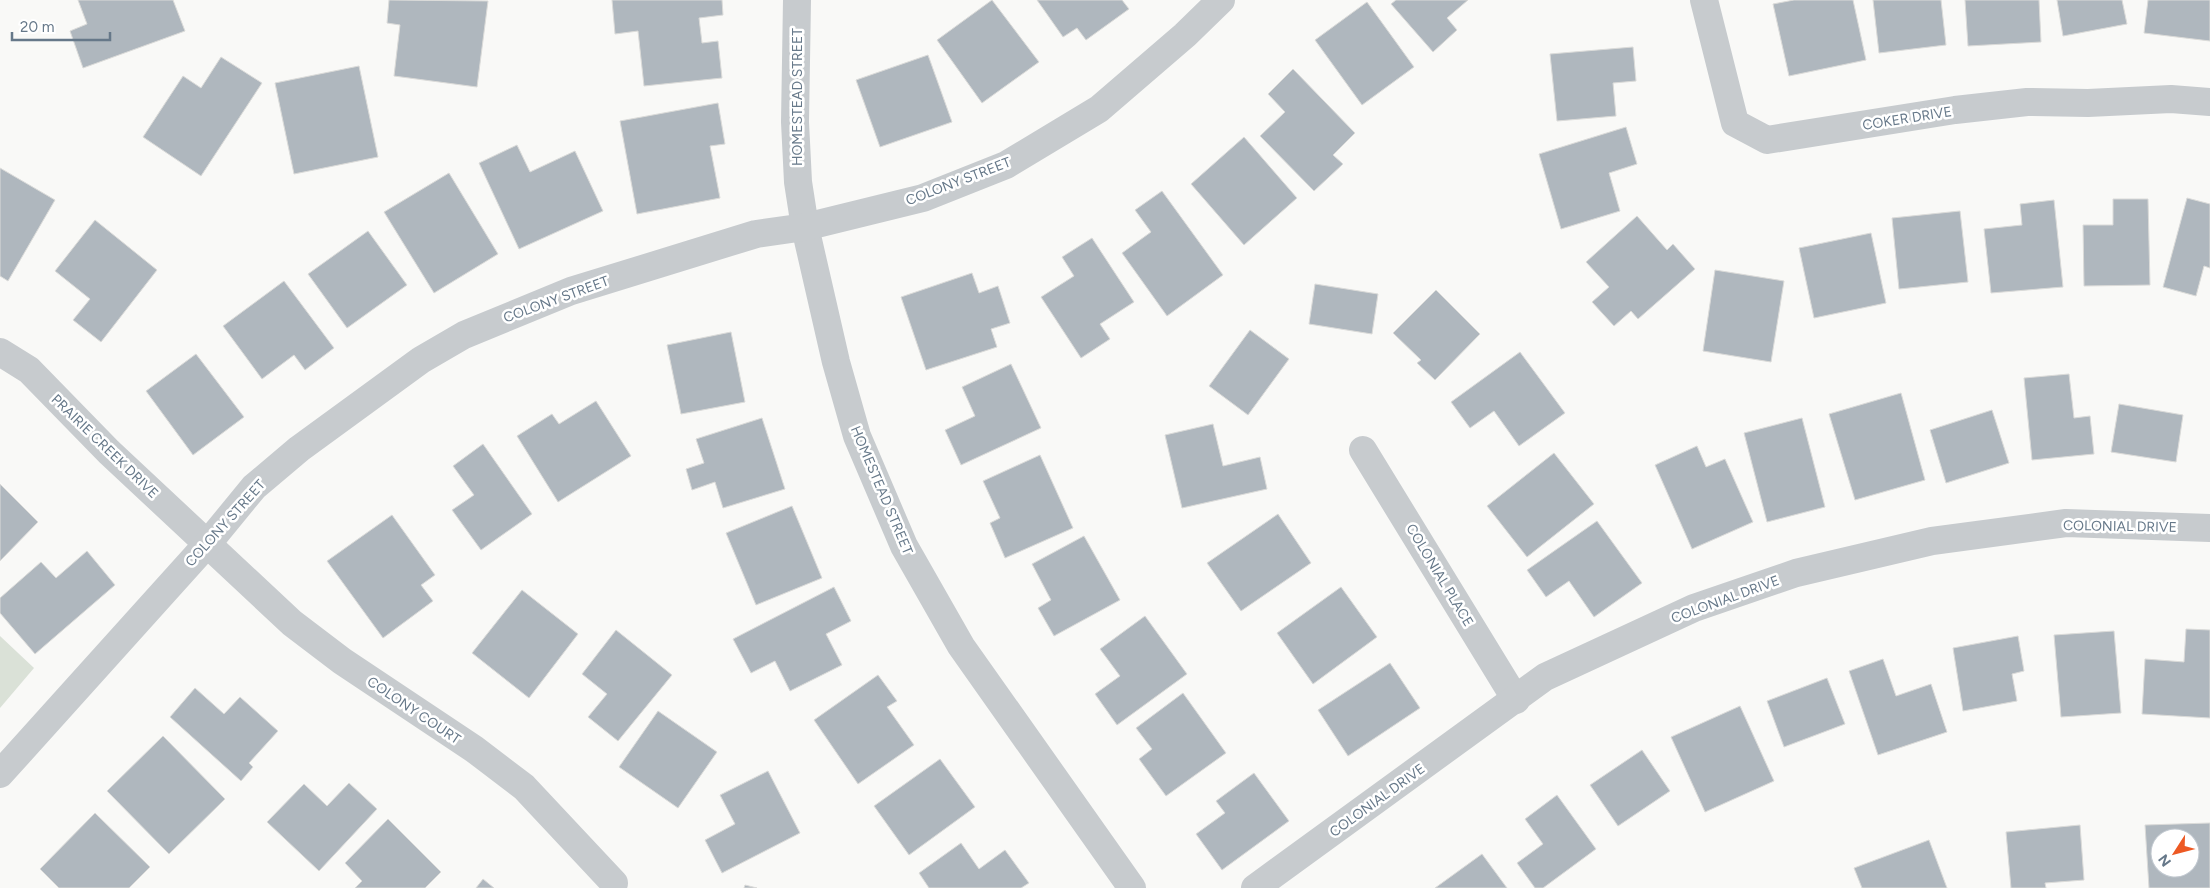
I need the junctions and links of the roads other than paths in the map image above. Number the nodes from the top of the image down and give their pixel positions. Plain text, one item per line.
1 (797, 0) edge
2 (1221, 0) edge
3 (1704, 0) edge
4 (2210, 102) edge
5 (805, 227) junction
6 (0, 352) edge
7 (1363, 450) dead end
8 (2210, 528) edge
9 (208, 543) junction
10 (1516, 700) junction
11 (0, 774) edge
12 (614, 883) dead end
13 (1132, 888) edge
14 (1255, 888) edge

1 - 5 street, HOMESTEAD STREET
2 - 5 street, COLONY STREET
3 - 4 street, COKER DRIVE
5 - 9 street, COLONY STREET
5 - 13 street, HOMESTEAD STREET
6 - 9 street, PRAIRIE CREEK DRIVE
7 - 10 street, COLONIAL PLACE
8 - 10 street, COLONIAL DRIVE
9 - 11 street, COLONY STREET
9 - 12 street, COLONY COURT
10 - 14 street, COLONIAL DRIVE

